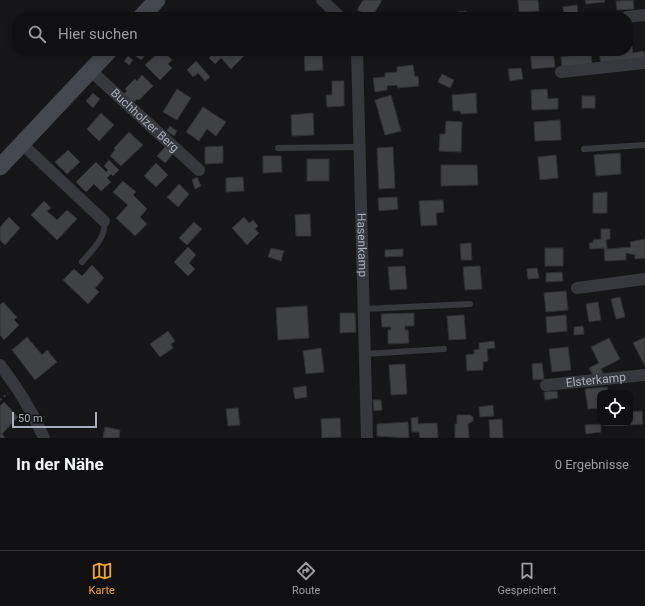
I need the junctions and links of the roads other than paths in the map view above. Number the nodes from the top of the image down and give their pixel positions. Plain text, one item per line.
1 (157, 0) edge
2 (328, 2) edge
3 (146, 12) edge
4 (336, 12) edge
5 (645, 15) edge
6 (633, 16) edge
7 (105, 56) edge
8 (357, 56) edge
9 (645, 63) edge
10 (91, 71) junction
11 (561, 72) dead end
12 (22, 144) junction
13 (645, 145) edge
14 (359, 147) junction
15 (278, 148) dead end
16 (584, 149) dead end
17 (5, 163) edge
18 (199, 170) dead end
19 (104, 221) joint
20 (82, 262) dead end
21 (645, 279) edge
22 (577, 288) dead end
23 (470, 304) dead end
24 (364, 309) junction
25 (444, 349) dead end
26 (365, 354) junction
27 (0, 365) edge
28 (645, 376) edge
29 (546, 385) dead end
30 (44, 438) edge
31 (367, 438) edge

1 - 3 main road
2 - 4 street
5 - 6 street
7 - 10 main road
8 - 14 street, Hasenkamp
9 - 11 street
10 - 12 main road
10 - 18 street, Buchholzer Berg
12 - 17 main road
12 - 19 street
13 - 16 lane
14 - 15 lane
14 - 24 street, Hasenkamp
19 - 20 lane
21 - 22 street
23 - 24 lane
24 - 26 street, Hasenkamp
25 - 26 lane
26 - 31 street, Hasenkamp
27 - 30 street
28 - 29 street, Elsterkamp

